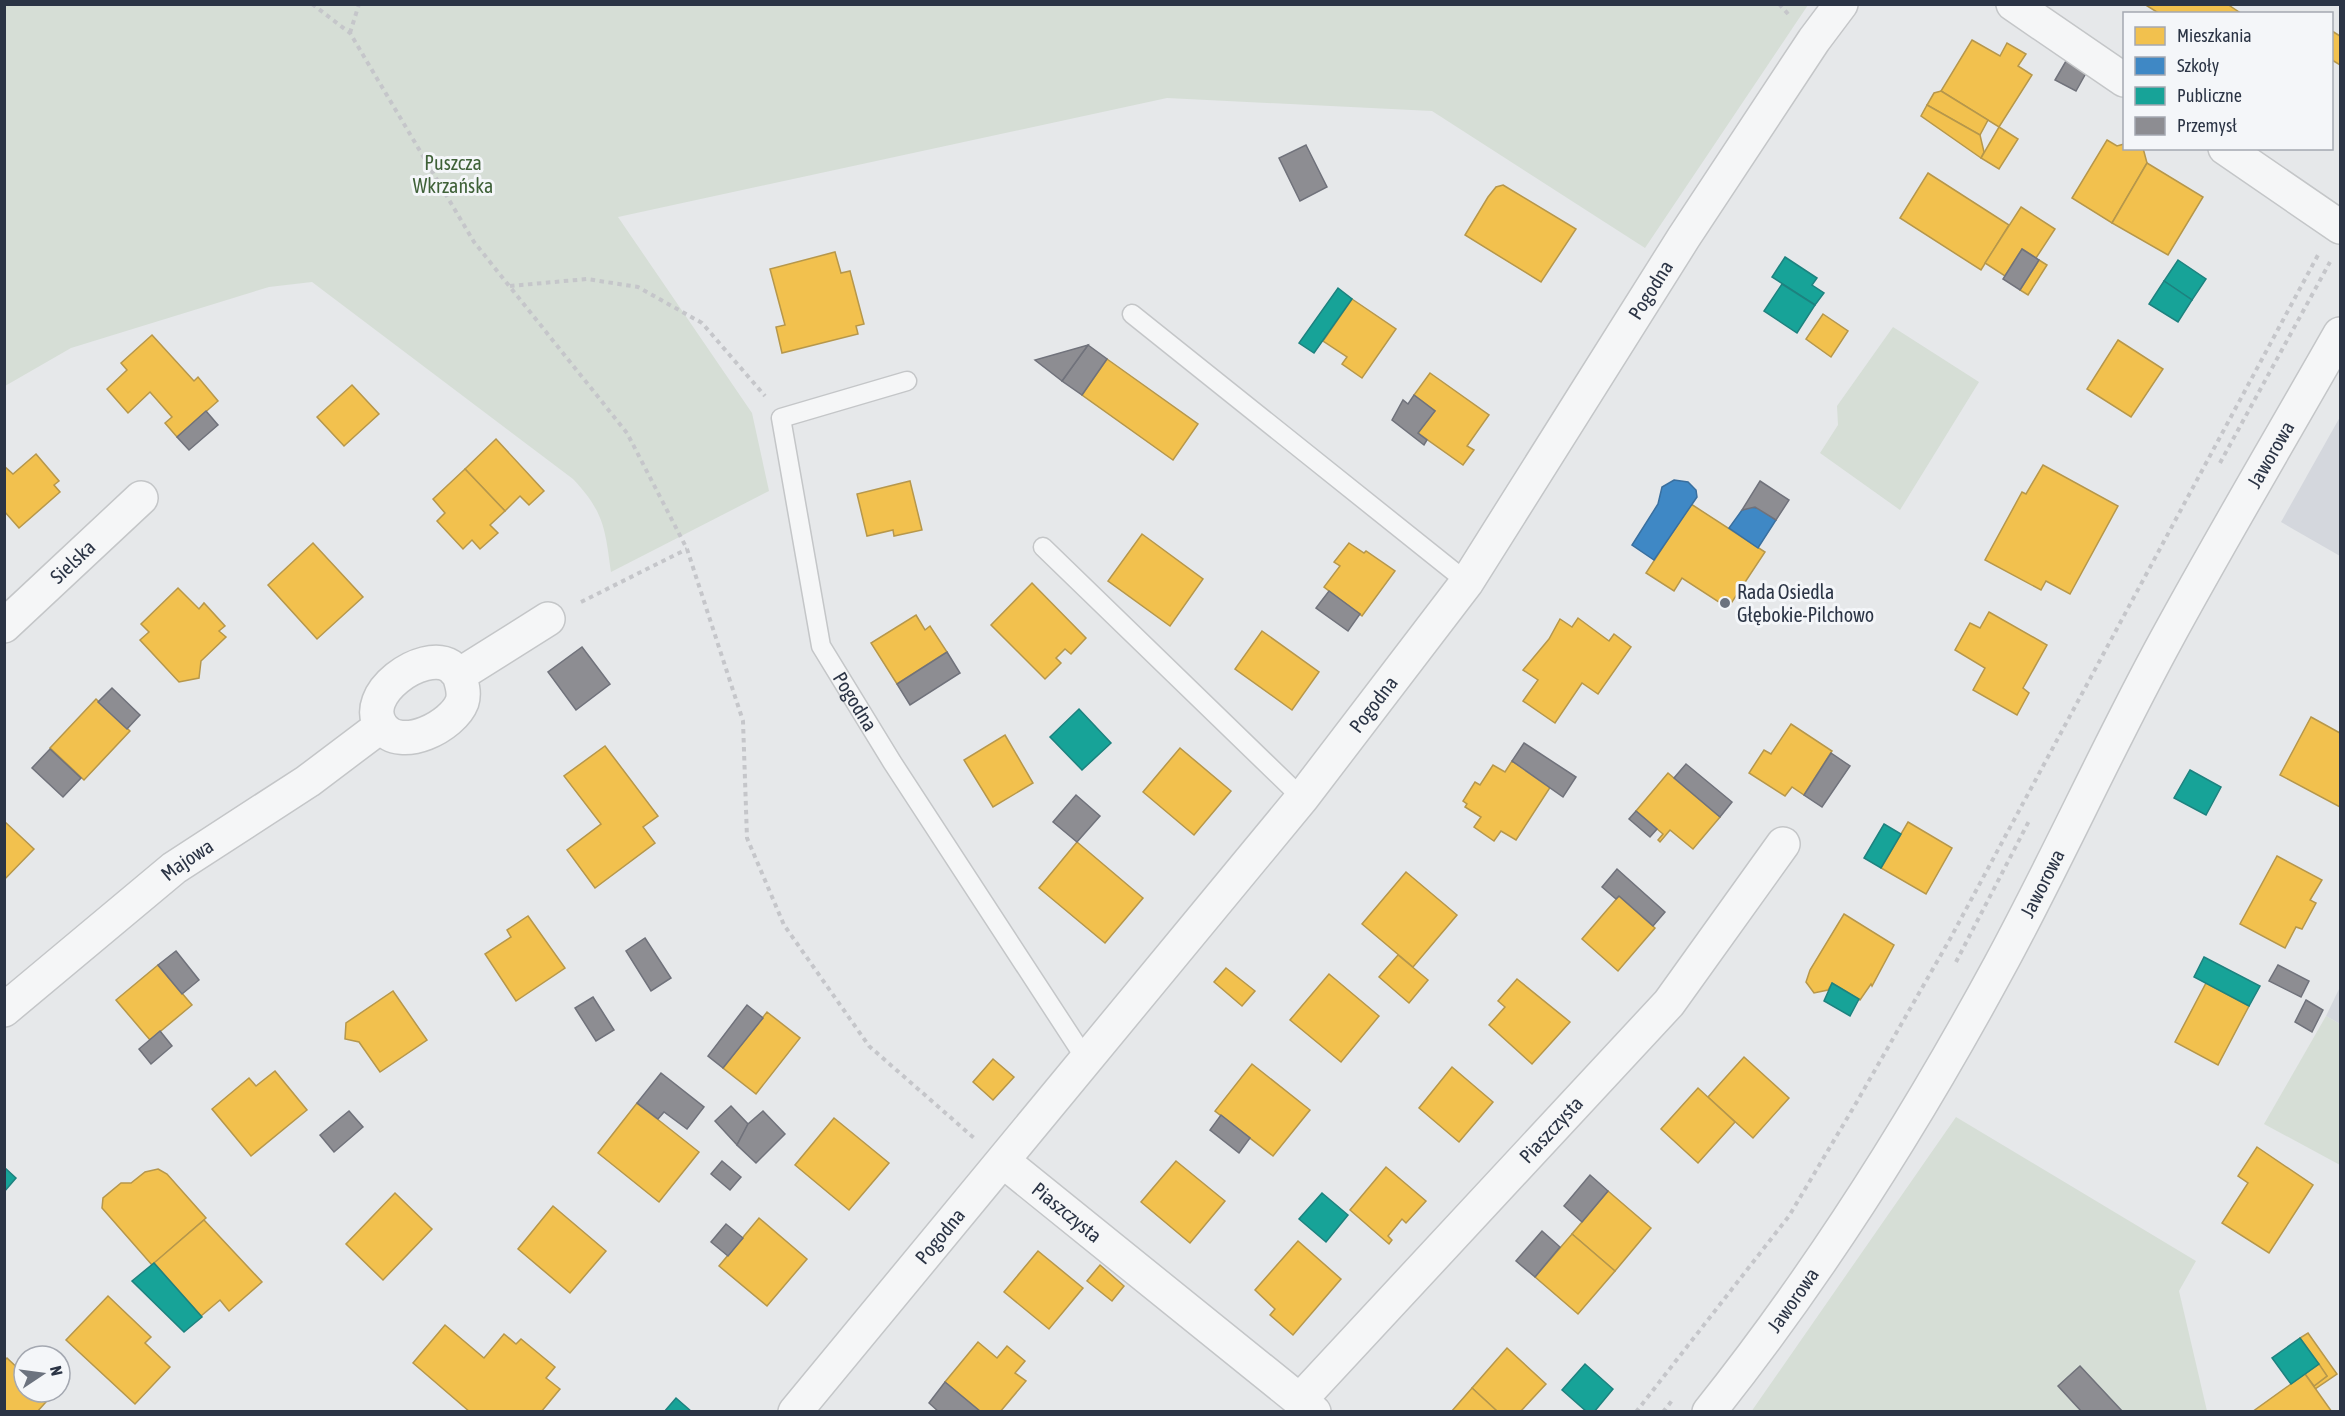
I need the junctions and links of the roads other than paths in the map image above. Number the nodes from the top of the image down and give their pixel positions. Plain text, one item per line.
1 (1841, 4) edge
2 (2013, 4) edge
3 (2123, 79) edge
4 (2227, 150) edge
5 (2337, 235) edge
6 (1132, 314) dead end
7 (2340, 334) edge
8 (907, 381) dead end
9 (141, 498) dead end
10 (1043, 547) dead end
11 (1467, 582) junction
12 (549, 619) road end
13 (4, 626) edge
14 (459, 675) junction
15 (381, 726) junction
16 (1302, 798) junction
17 (1783, 844) dead end
18 (4, 1010) edge
19 (1087, 1060) junction
20 (1003, 1161) junction
21 (1307, 1406) edge
22 (795, 1412) edge
23 (1709, 1412) edge

1 - 11 street, Pogodna
2 - 3 street
4 - 5 street
6 - 11 lane
7 - 23 street, Jaworowa
8 - 19 lane, Pogodna
9 - 13 street, Sielska
10 - 16 lane
11 - 16 street, Pogodna
12 - 14 street
14 - 15 street
14 - 15 street
15 - 18 street, Majowa
16 - 19 street, Pogodna
17 - 21 street, Piaszczysta
19 - 20 street, Pogodna
20 - 21 street, Piaszczysta
20 - 22 street, Pogodna

